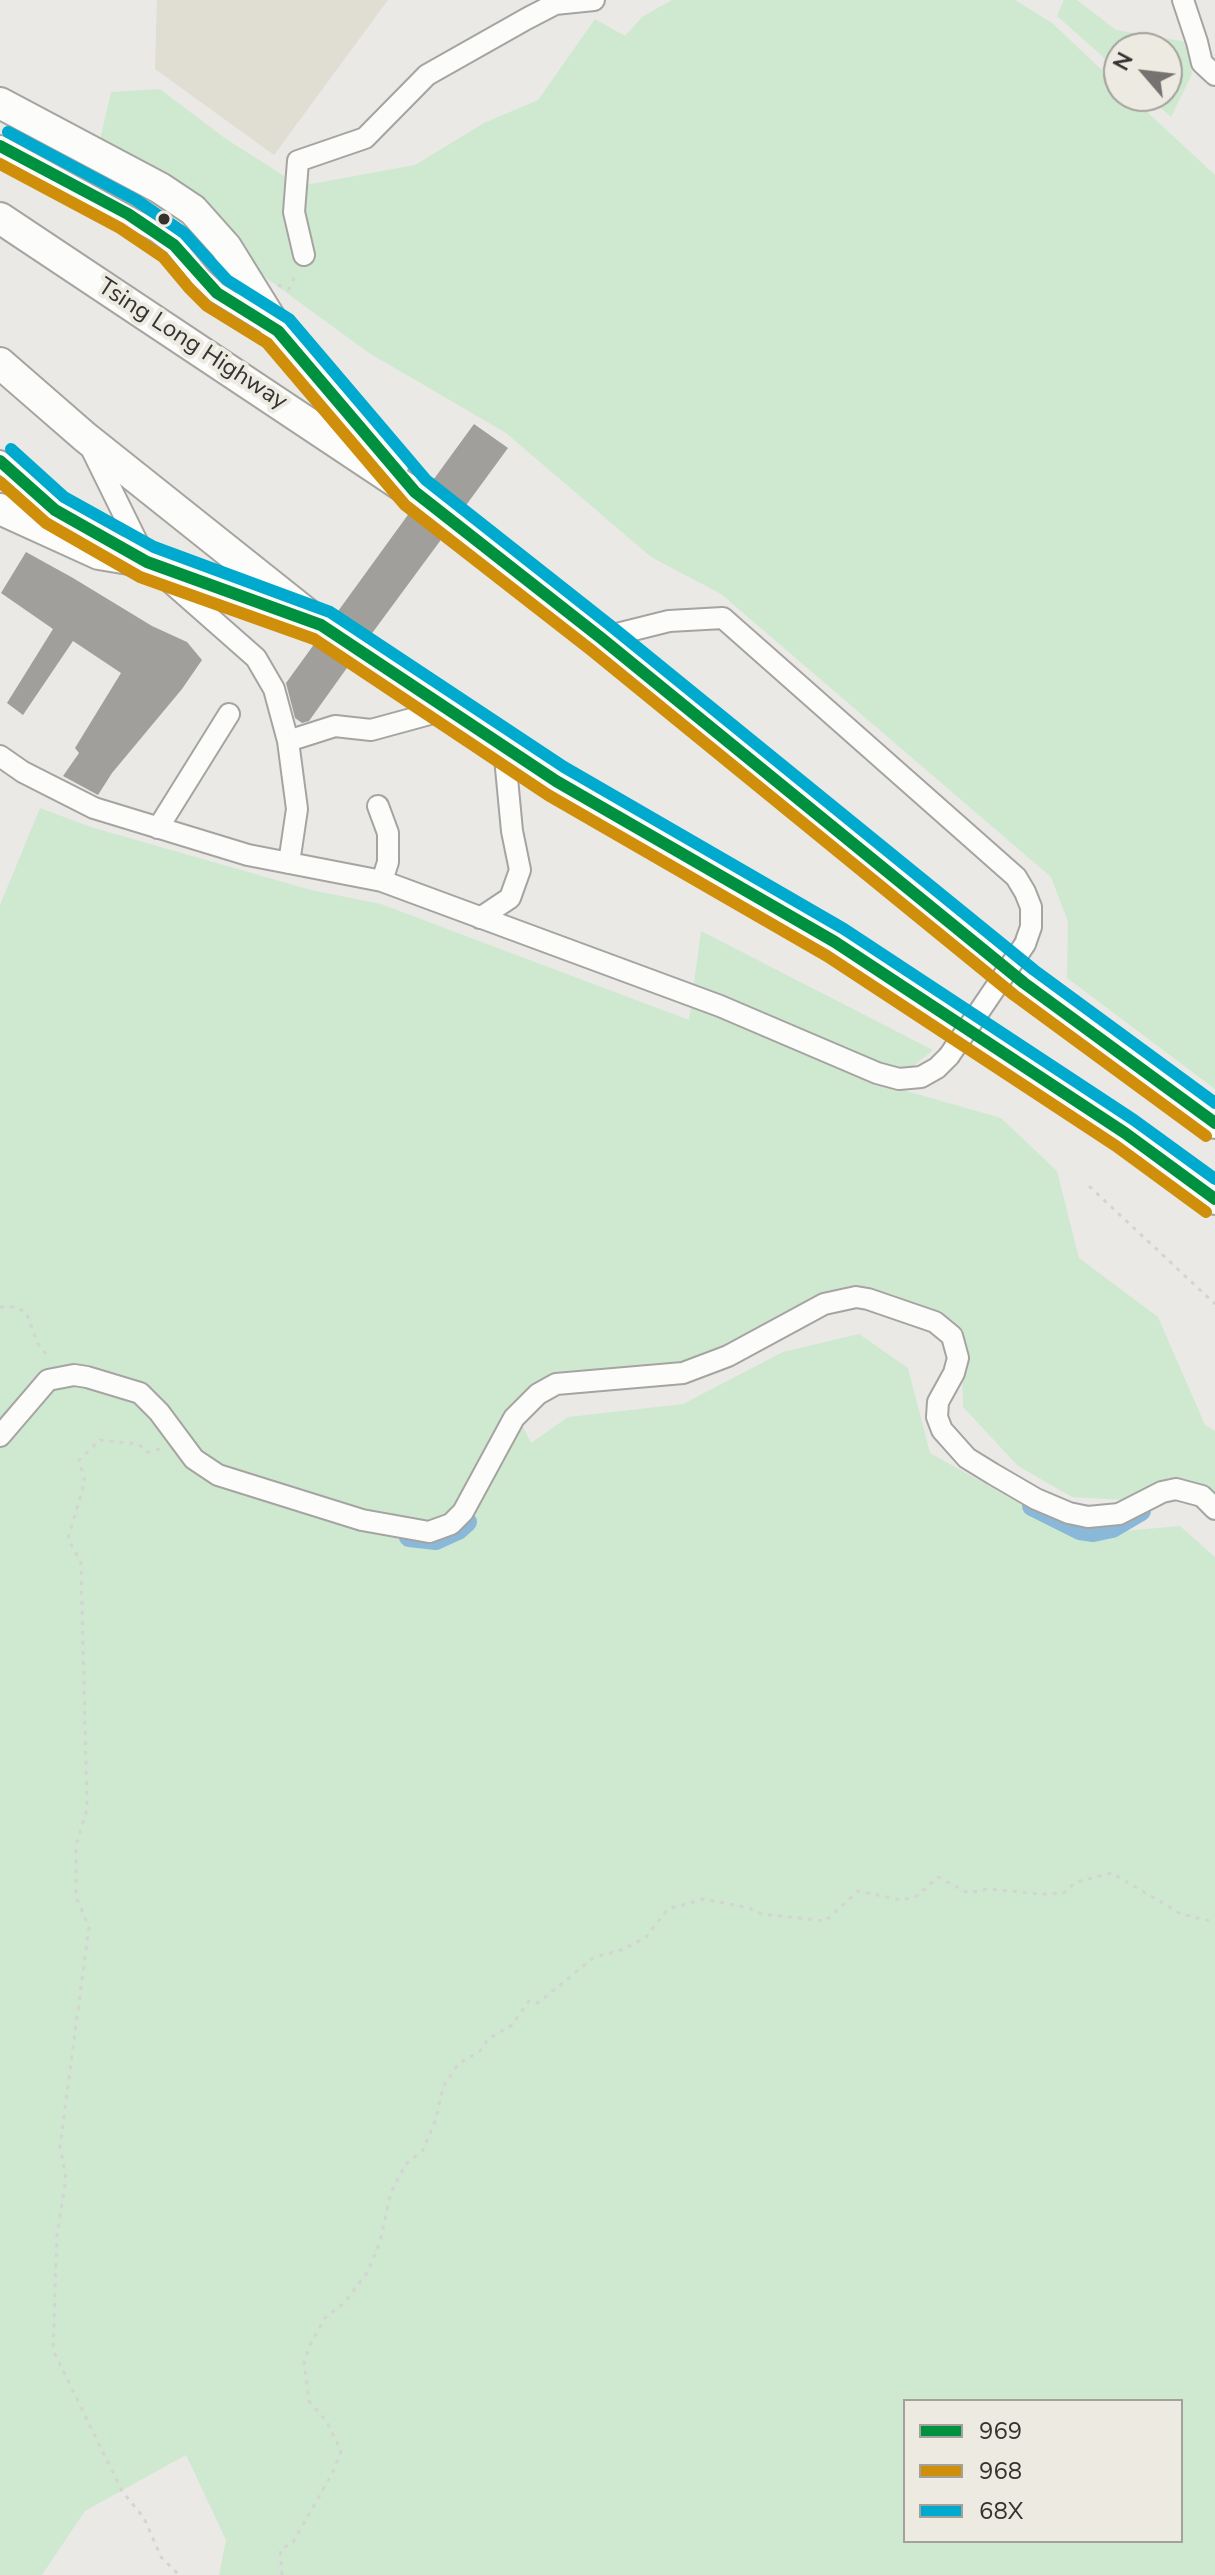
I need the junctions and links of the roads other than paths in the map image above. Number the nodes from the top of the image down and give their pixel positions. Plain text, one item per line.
1 (594, 0) edge
2 (1183, 0) edge
3 (1215, 75) edge
4 (0, 103) edge
5 (0, 146) edge
6 (0, 218) edge
7 (304, 255) road end
8 (278, 331) junction
9 (0, 363) edge
10 (85, 437) junction
11 (0, 461) edge
12 (415, 492) junction
13 (0, 509) edge
14 (147, 562) junction
15 (321, 625) junction
16 (601, 638) junction
17 (448, 709) junction
18 (229, 714) dead end
19 (288, 741) junction
20 (504, 747) junction
21 (0, 756) edge
22 (378, 806) dead end
23 (158, 828) junction
24 (289, 863) junction
25 (382, 881) junction
26 (480, 918) junction
27 (1215, 1123) edge
28 (1215, 1199) edge
29 (0, 1436) edge
30 (1215, 1509) edge

1 - 7 street
2 - 3 street
4 - 8 highway
5 - 8 street
6 - 12 highway, Tsing Long Highway
8 - 12 highway
9 - 10 highway
10 - 14 street
10 - 15 highway
11 - 14 street
12 - 16 highway, Tsing Long Highway
13 - 14 highway
14 - 15 highway
14 - 19 street
15 - 17 highway
16 - 26 street, bridge
16 - 27 highway, Tsing Long Highway
17 - 19 street
17 - 20 highway
18 - 23 street
19 - 24 street
20 - 26 street
20 - 28 highway
21 - 23 street
22 - 25 street
23 - 24 street
24 - 25 street
25 - 26 street
29 - 30 street

